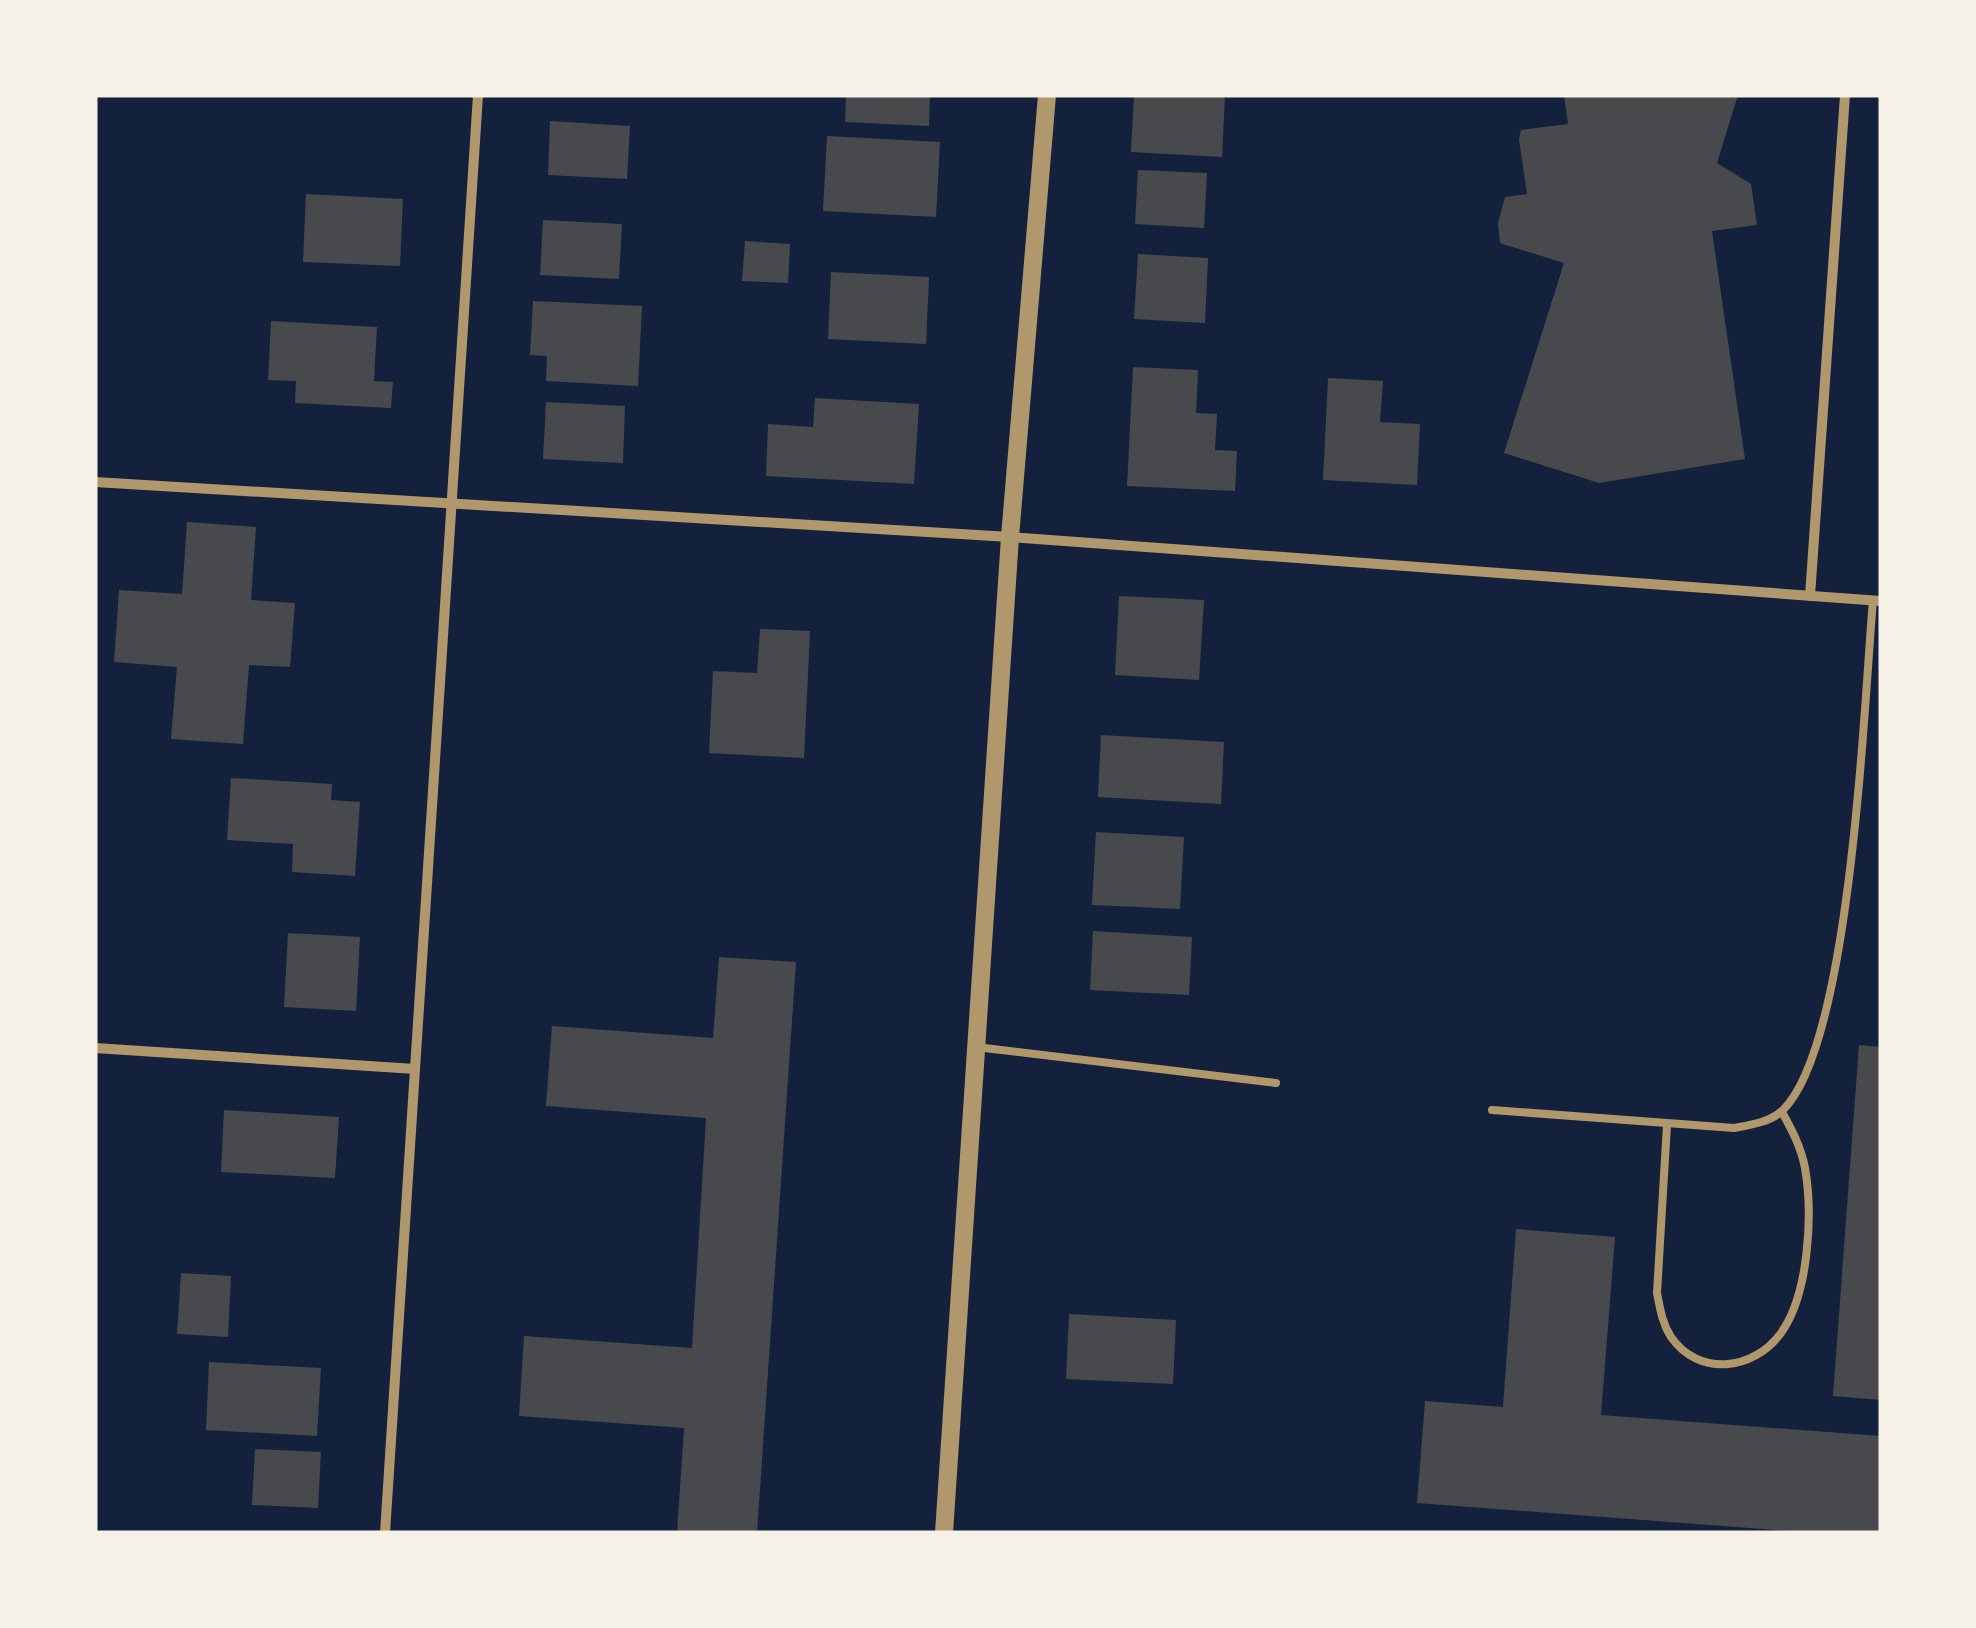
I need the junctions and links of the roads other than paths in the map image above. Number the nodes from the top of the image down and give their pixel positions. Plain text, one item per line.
1 (478, 95) edge
2 (1047, 95) edge
3 (1846, 95) edge
4 (95, 482) edge
5 (451, 504) junction
6 (1010, 536) junction
7 (1810, 596) junction
8 (1877, 600) edge
9 (976, 1047) junction
10 (95, 1048) edge
11 (415, 1069) junction
12 (1276, 1083) dead end
13 (1492, 1110) dead end
14 (1782, 1112) junction
15 (1667, 1125) junction
16 (384, 1533) edge
17 (944, 1533) edge

1 - 5 street
2 - 6 street
3 - 7 street
4 - 5 street
5 - 6 street
5 - 11 street
6 - 7 street
6 - 9 street
7 - 8 street
8 - 14 lane
9 - 12 lane
9 - 17 street
10 - 11 street
11 - 16 street
13 - 15 lane
14 - 15 lane
14 - 15 lane

